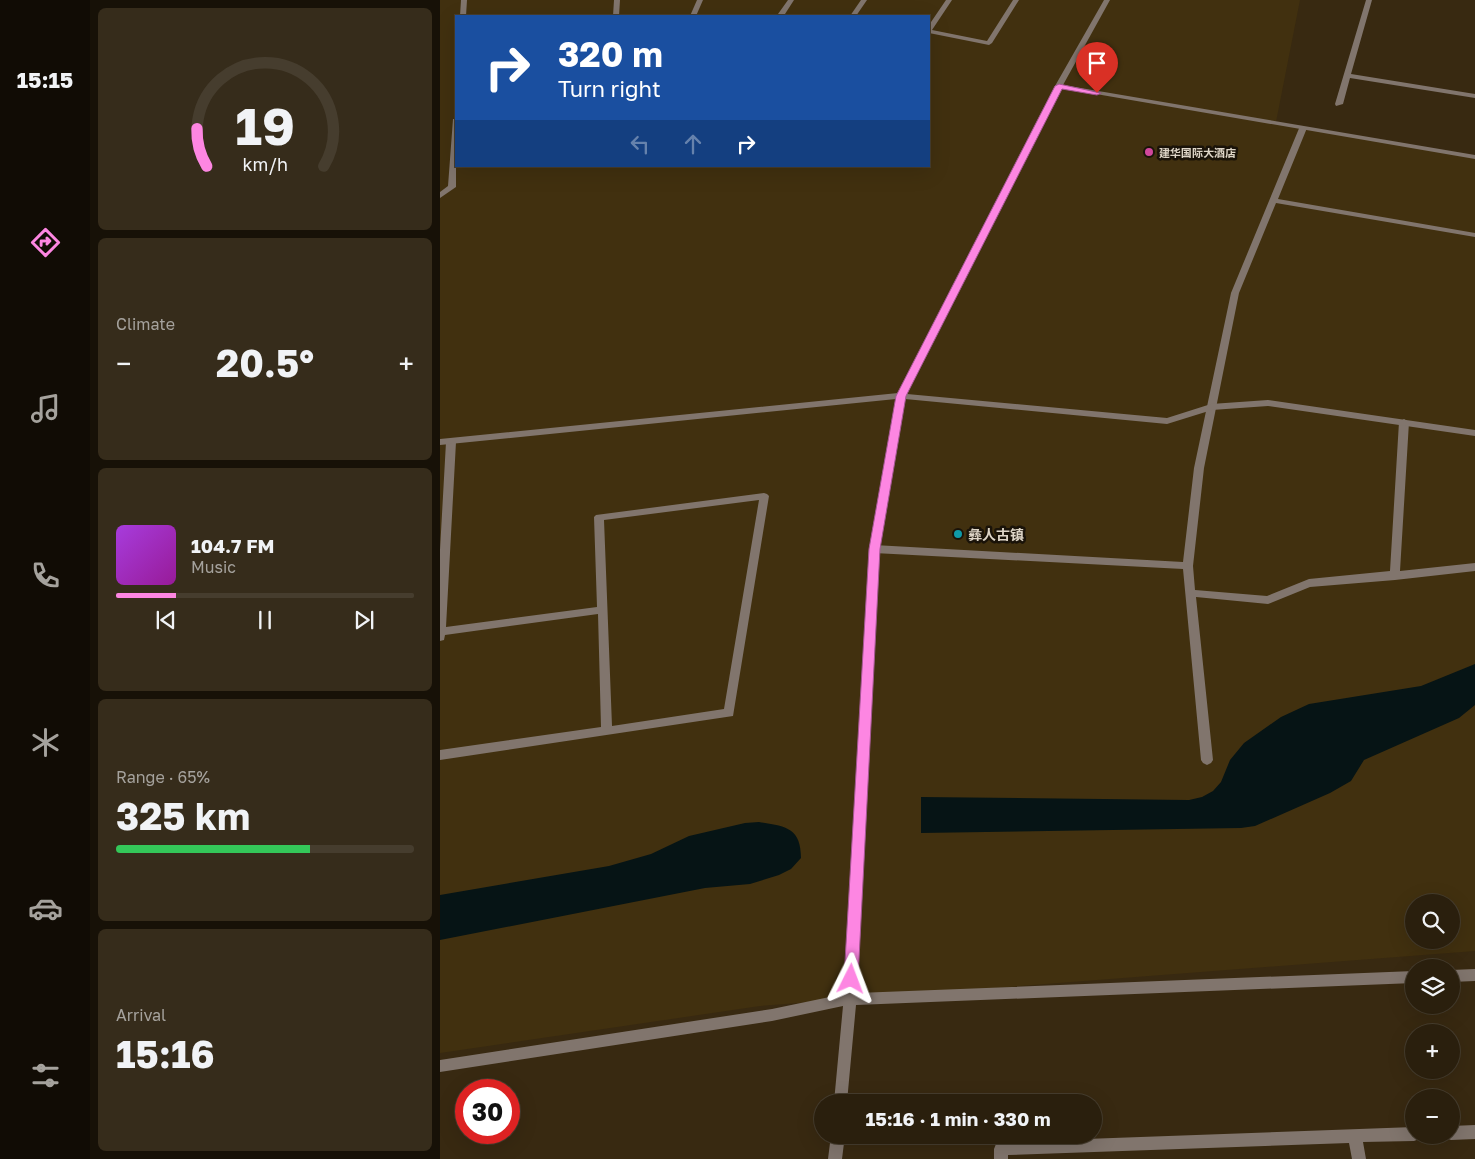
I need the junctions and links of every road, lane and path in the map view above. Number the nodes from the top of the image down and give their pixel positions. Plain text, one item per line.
1 (464, 0) edge
2 (617, 0) edge
3 (700, 0) edge
4 (791, 0) edge
5 (864, 0) edge
6 (949, 0) edge
7 (1016, 0) edge
8 (1107, 0) edge
9 (1369, 0) edge
10 (463, 15) edge
11 (616, 15) edge
12 (693, 15) edge
13 (781, 15) edge
14 (854, 15) edge
15 (930, 28) edge
16 (930, 30) edge
17 (1348, 76) junction
18 (1059, 86) junction
19 (1475, 96) edge
20 (1340, 104) dead end
21 (1304, 128) junction
22 (455, 138) edge
23 (1475, 157) edge
24 (440, 196) edge
25 (1273, 200) junction
26 (1475, 236) edge
27 (901, 396) junction
28 (1211, 407) junction
29 (1404, 422) junction
30 (1475, 433) edge
31 (440, 442) edge
32 (451, 442) junction
33 (874, 549) junction
34 (1188, 566) junction
35 (1475, 567) edge
36 (1395, 576) junction
37 (1190, 593) junction
38 (602, 610) junction
39 (440, 632) edge
40 (440, 637) edge
41 (607, 730) junction
42 (440, 755) edge
43 (1206, 760) dead end
44 (1475, 975) edge
45 (1460, 976) edge
46 (1405, 977) edge
47 (850, 998) junction
48 (440, 1066) edge
49 (842, 1094) edge
50 (1475, 1132) edge
51 (1460, 1133) edge
52 (1405, 1134) edge
53 (1356, 1137) junction
54 (837, 1144) edge
55 (835, 1159) edge
56 (1001, 1159) edge
57 (1359, 1159) edge

1 - 10 street
2 - 11 street
3 - 12 street
4 - 13 street
5 - 14 street
6 - 15 street
7 - 16 street
8 - 18 street
9 - 17 street
17 - 19 street
17 - 20 street
18 - 21 street
18 - 27 street
21 - 23 street
21 - 25 street
22 - 24 street
25 - 26 street
25 - 28 street
27 - 28 street
27 - 32 street
27 - 33 street
28 - 29 street
28 - 34 street
29 - 30 street
29 - 36 street
31 - 32 street
32 - 39 street
33 - 34 street
33 - 47 street
34 - 37 street
35 - 36 street
36 - 37 street
37 - 43 street
38 - 39 street
38 - 41 street
38 - 41 street
39 - 40 street
41 - 42 street
44 - 45 street
46 - 47 street
47 - 48 street
47 - 49 street
50 - 51 street
52 - 53 street
53 - 56 street
53 - 57 street
54 - 55 street

